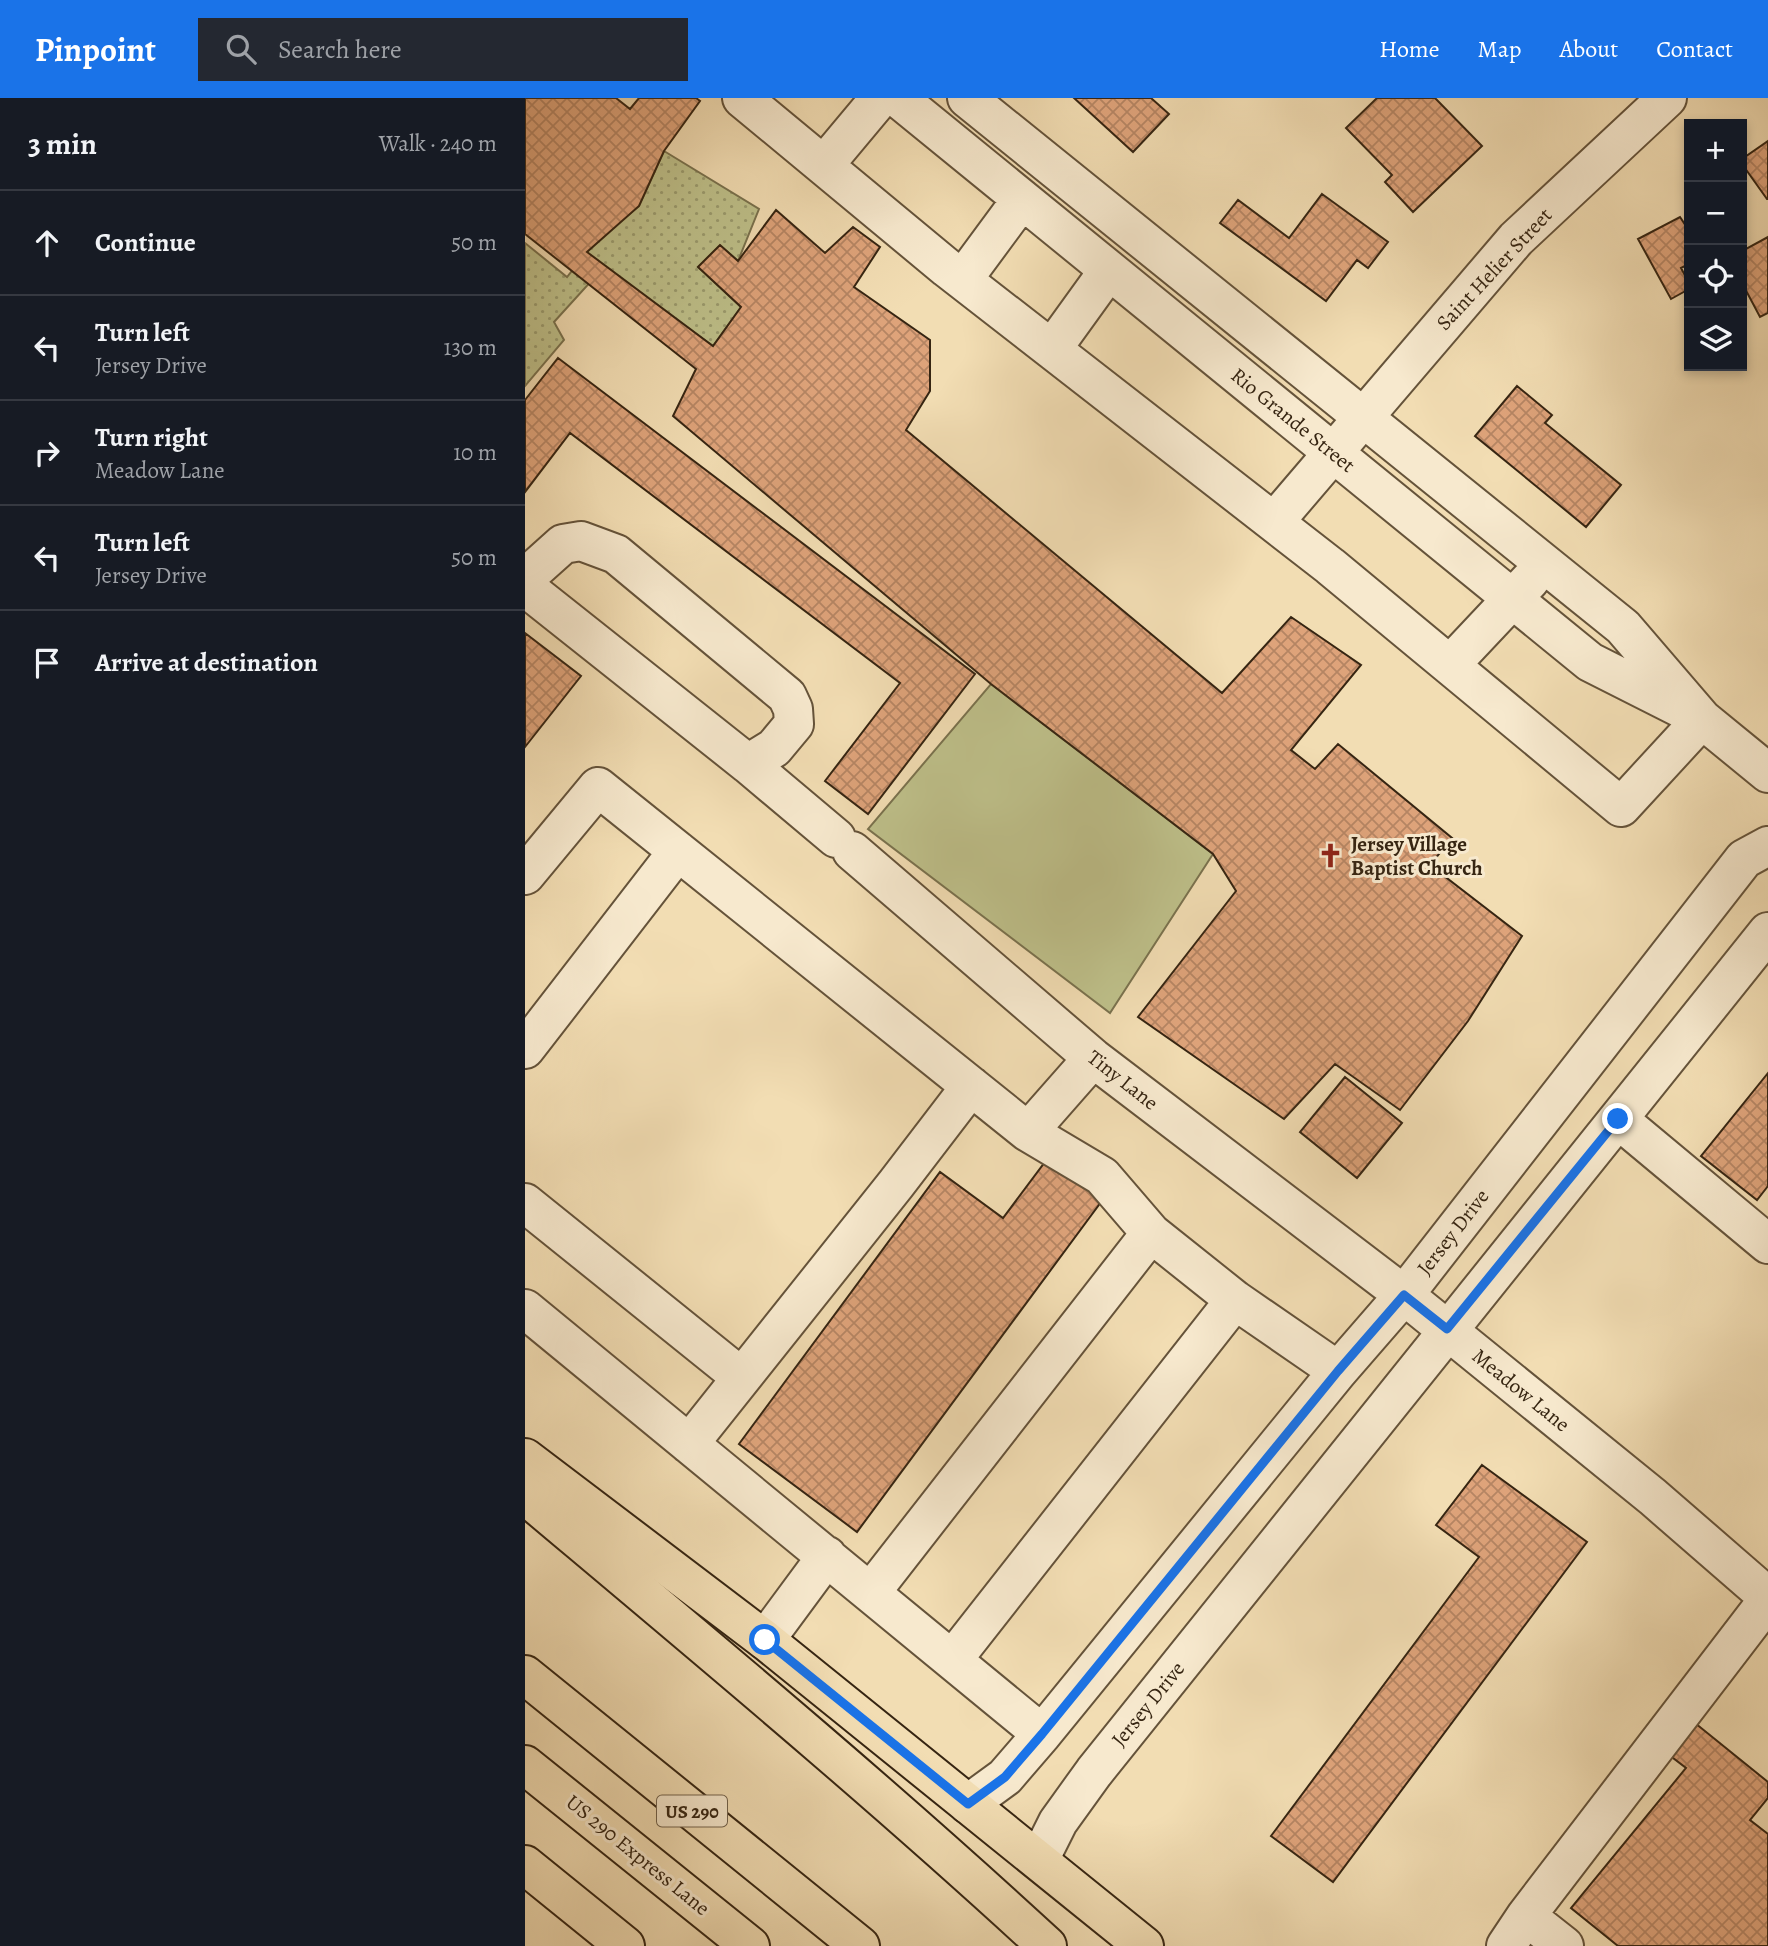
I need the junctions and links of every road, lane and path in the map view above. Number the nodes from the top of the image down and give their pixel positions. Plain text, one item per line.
1 (741, 98) edge
2 (880, 98) edge
3 (898, 98) edge
4 (967, 98) edge
5 (1667, 98) edge
6 (824, 165) junction
7 (1023, 200) junction
8 (1109, 270) junction
9 (963, 279) junction
10 (1052, 349) junction
11 (1363, 416) junction
12 (1333, 452) junction
13 (1274, 522) junction
14 (1545, 564) junction
15 (525, 578) edge
16 (525, 587) edge
17 (1513, 599) junction
18 (1450, 665) junction
19 (1702, 719) junction
20 (748, 764) junction
21 (1768, 774) edge
22 (1768, 846) edge
23 (678, 851) junction
24 (525, 875) edge
25 (1768, 932) edge
26 (525, 1049) edge
27 (1093, 1058) junction
28 (971, 1086) junction
29 (1618, 1119) junction
30 (1028, 1132) junction
31 (525, 1203) edge
32 (1151, 1233) junction
33 (1768, 1244) edge
34 (1404, 1295) junction
35 (1235, 1300) junction
36 (525, 1309) edge
37 (1447, 1329) junction
38 (1338, 1371) junction
39 (741, 1377) junction
40 (689, 1444) junction
41 (525, 1458) edge
42 (525, 1495) edge
43 (827, 1556) junction
44 (871, 1592) junction
45 (1768, 1599) edge
46 (765, 1640) junction
47 (953, 1659) junction
48 (525, 1675) edge
49 (1042, 1734) junction
50 (525, 1765) edge
51 (968, 1804) junction
52 (1039, 1860) junction
53 (525, 1865) edge
54 (1516, 1931) edge
55 (625, 1946) edge
56 (750, 1946) edge
57 (860, 1946) edge
58 (1047, 1946) edge
59 (1144, 1946) edge
60 (1564, 1946) edge

1 - 6 street
2 - 6 street
3 - 7 street, Rio Grande Street
4 - 11 street, Rio Grande Street
5 - 11 street, Saint Helier Street
6 - 9 street
7 - 8 street, Rio Grande Street
7 - 9 street
8 - 10 street
8 - 12 street, Rio Grande Street
9 - 10 street
10 - 13 street
11 - 12 street, Saint Helier Street
11 - 14 street, Rio Grande Street
12 - 13 street, Saint Helier Street
12 - 17 street, Rio Grande Street
13 - 18 street
14 - 17 street
14 - 19 street, Rio Grande Street
15 - 20 street
16 - 20 street, Tiny Lane
17 - 18 street
17 - 19 street, Rio Grande Street
18 - 19 street
19 - 21 street, Rio Grande Street
20 - 27 street, Tiny Lane
22 - 34 street, Jersey Drive
23 - 24 street
23 - 26 street
23 - 28 street
25 - 29 street, Jersey Drive
27 - 30 street
27 - 34 street, Tiny Lane
28 - 30 street
28 - 39 street
29 - 33 street
29 - 37 street, Jersey Drive
30 - 32 street
31 - 39 street
32 - 35 street
32 - 44 street
34 - 37 street, Meadow Lane
34 - 38 street, Jersey Drive
35 - 38 street
35 - 47 street
36 - 40 street
37 - 45 street, Meadow Lane
37 - 52 street, Jersey Drive
38 - 49 street, Jersey Drive
39 - 40 street
40 - 43 street
41 - 46 main road
42 - 58 main road
43 - 44 street
43 - 46 street
44 - 47 street
45 - 54 street
46 - 51 main road
47 - 49 street
48 - 57 main road, US 290
49 - 51 street, Jersey Drive
50 - 56 main road, US 290 Express Lane
51 - 52 main road
52 - 59 main road
53 - 55 main road
54 - 60 street

